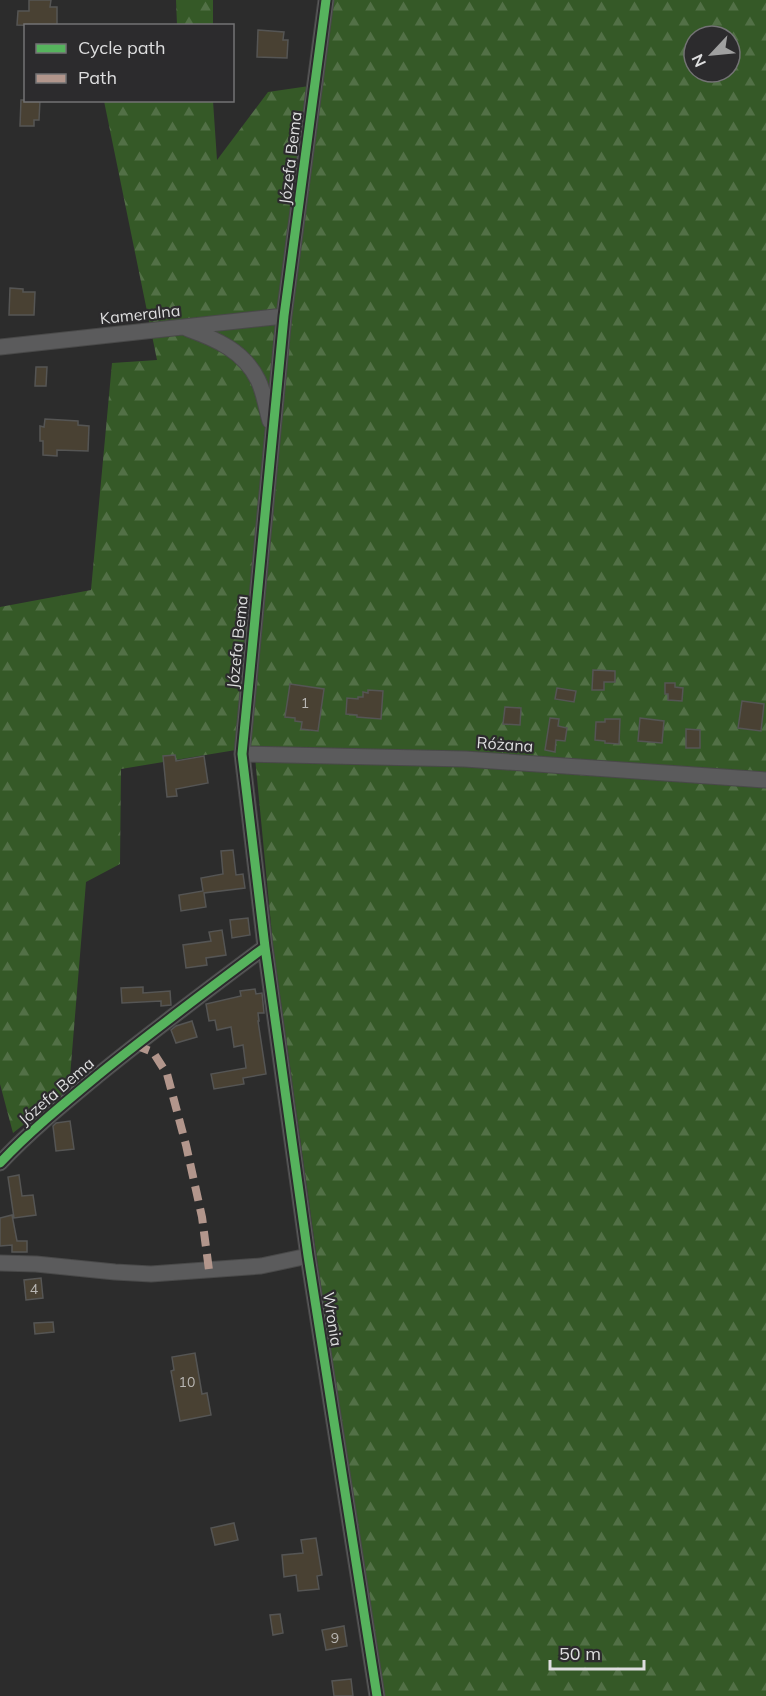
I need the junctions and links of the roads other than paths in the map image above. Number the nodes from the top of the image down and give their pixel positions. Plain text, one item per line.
1 (326, 0) edge
2 (284, 316) junction
3 (182, 327) junction
4 (0, 347) edge
5 (273, 430) junction
6 (242, 754) junction
7 (766, 780) edge
8 (265, 947) junction
9 (0, 1163) edge
10 (308, 1256) junction
11 (0, 1263) edge
12 (377, 1696) edge

1 - 2 street, Józefa Bema
2 - 3 street, Kameralna
2 - 5 street, Józefa Bema
3 - 4 street, Kameralna
3 - 5 street
5 - 6 street, Józefa Bema
6 - 7 street, Różana
6 - 8 street, Józefa Bema
8 - 9 street, Józefa Bema
8 - 10 street, Wronia
10 - 11 street
10 - 12 street, Wronia

